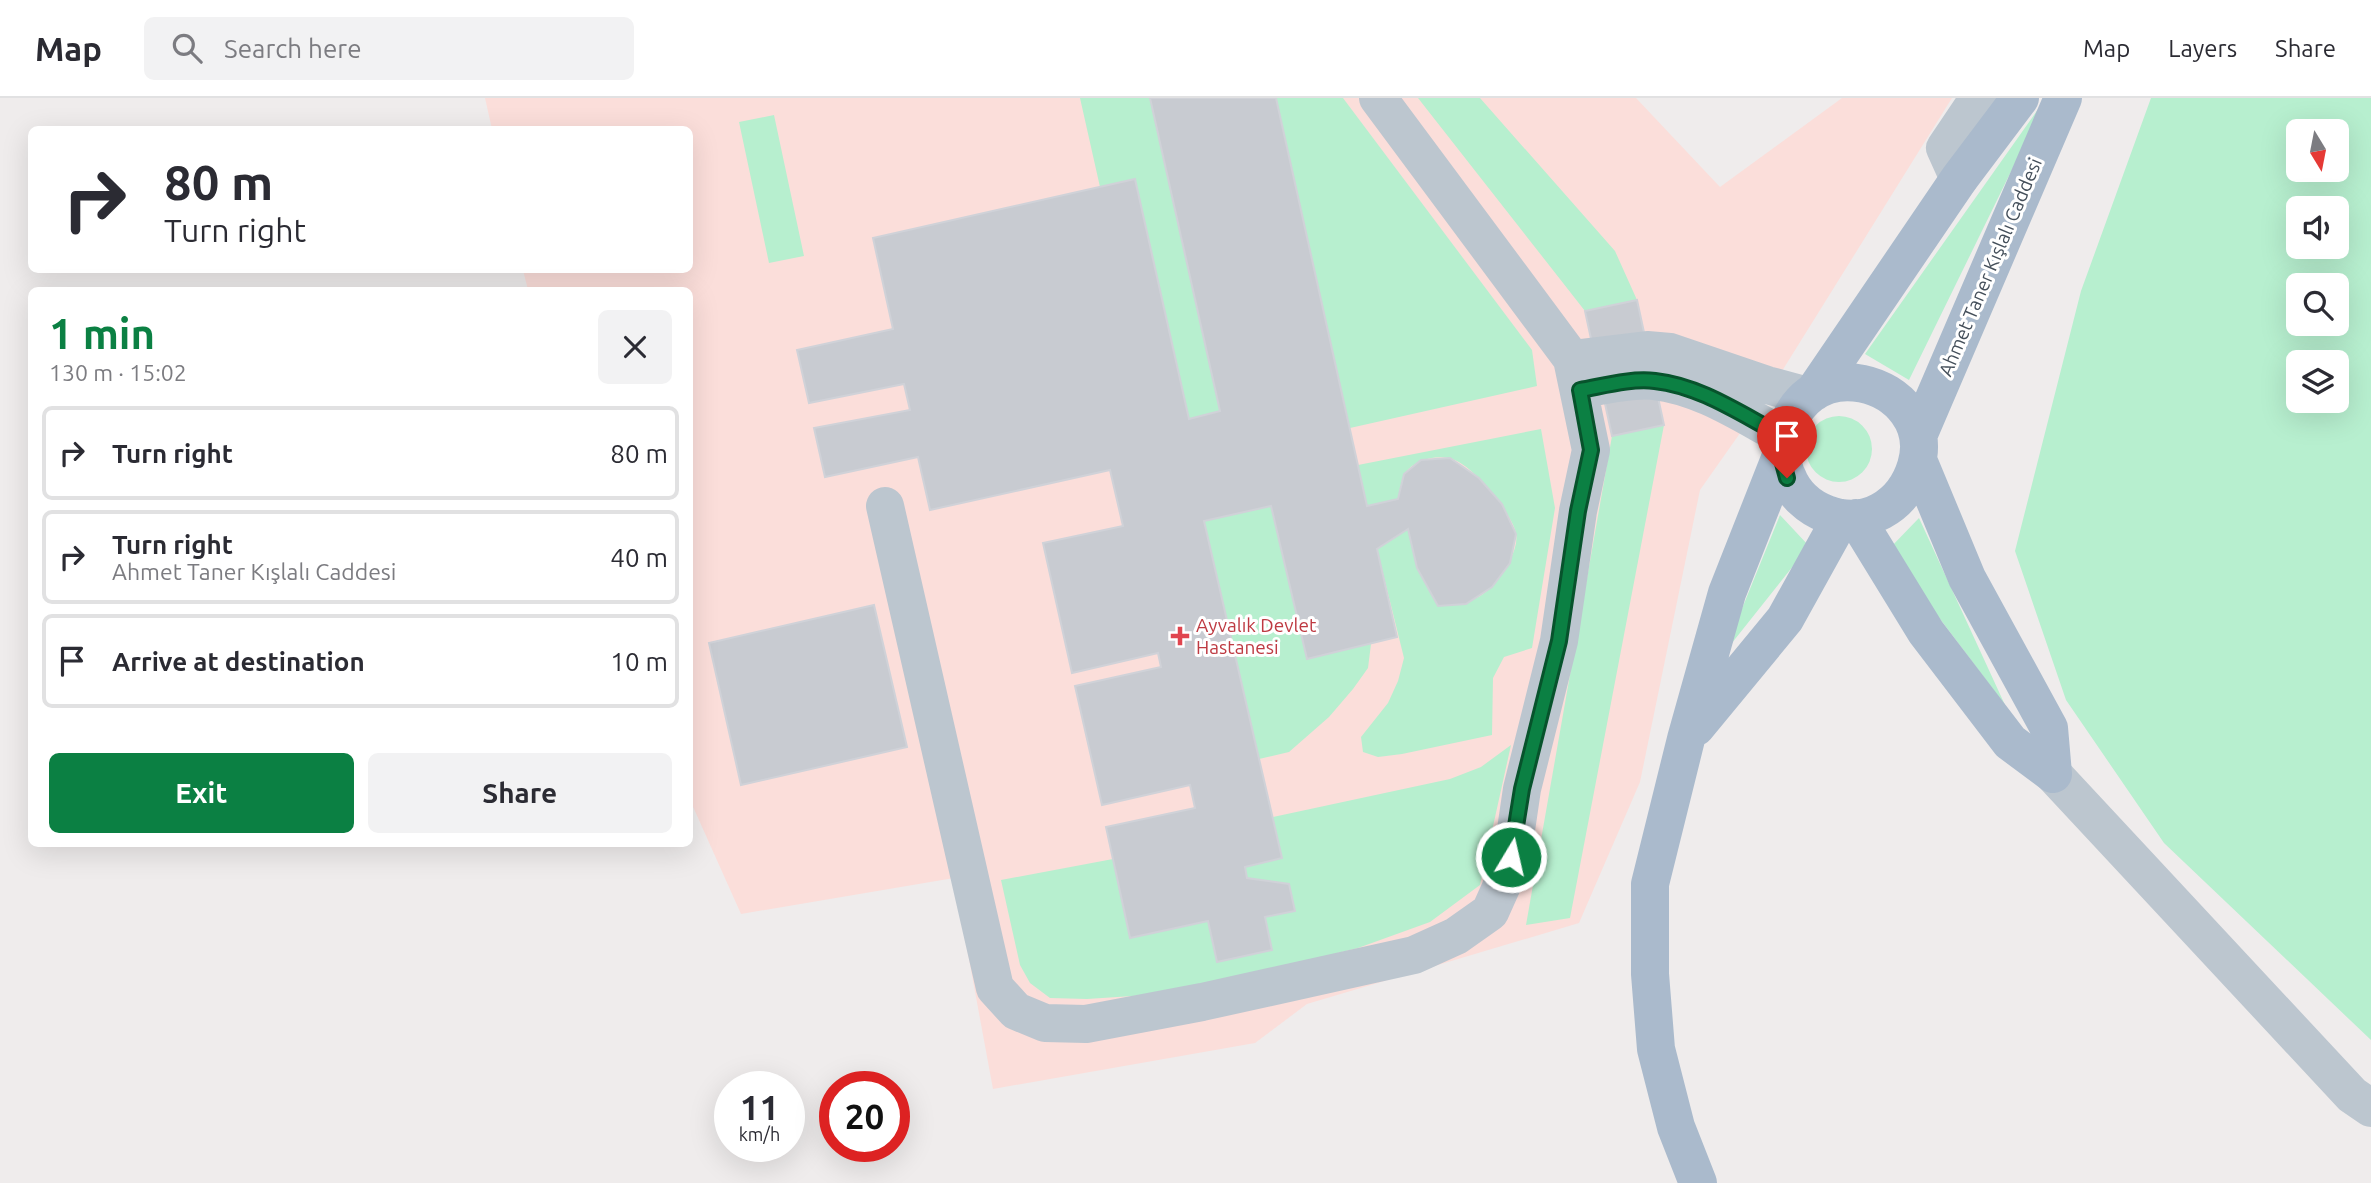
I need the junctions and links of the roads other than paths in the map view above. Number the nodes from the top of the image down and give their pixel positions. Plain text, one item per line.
1 (1378, 98) edge
2 (2063, 98) edge
3 (2019, 99) edge
4 (1576, 375) junction
5 (1811, 394) junction
6 (1782, 446) junction
7 (1918, 448) junction
8 (885, 506) dead end
9 (1849, 518) junction
10 (1686, 739) junction
11 (2053, 774) junction
12 (2371, 1108) edge
13 (1698, 1183) edge

1 - 4 street
2 - 7 main road, Ahmet Taner Kışlalı Caddesi
3 - 5 main road
4 - 5 street
4 - 6 street
4 - 8 street
5 - 6 main road
5 - 7 main road
6 - 9 main road
6 - 10 main road
7 - 9 main road, Ahmet Taner Kışlalı Caddesi
7 - 11 main road
9 - 10 main road
9 - 11 main road
10 - 13 main road
11 - 12 street

